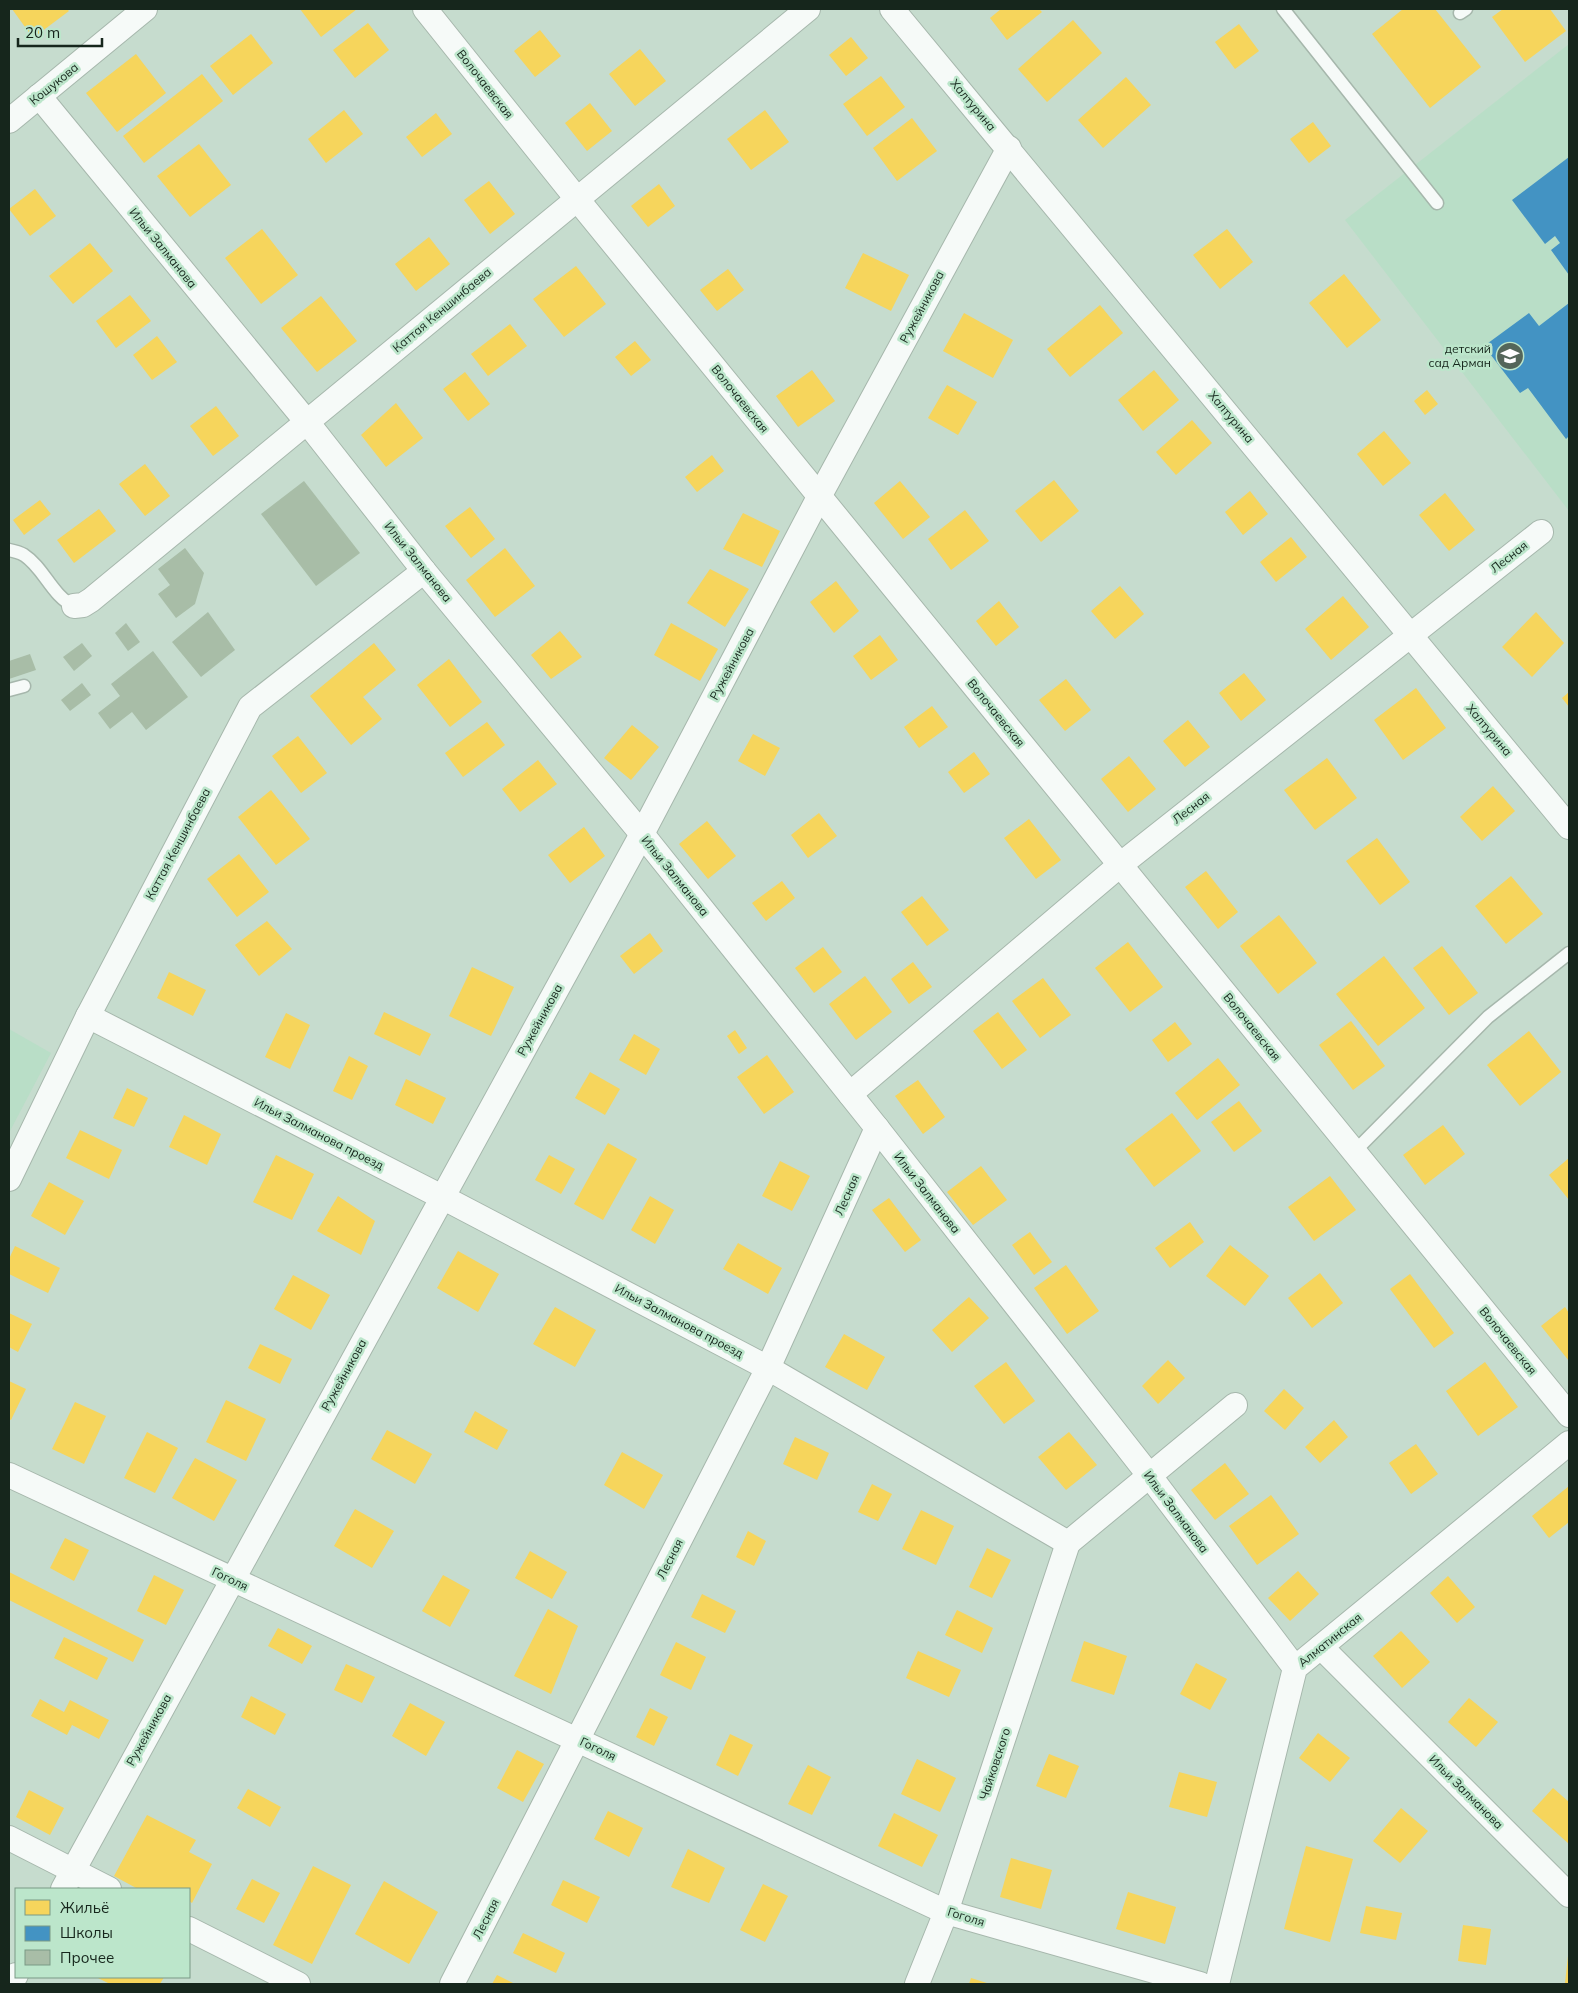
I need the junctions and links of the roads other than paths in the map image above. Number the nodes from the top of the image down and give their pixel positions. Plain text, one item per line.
1 (145, 9) edge
2 (425, 9) edge
3 (808, 9) edge
4 (892, 9) edge
5 (1282, 9) edge
6 (39, 96) junction
7 (9, 121) edge
8 (1009, 148) junction
9 (577, 199) junction
10 (1437, 204) dead end
11 (307, 422) junction
12 (820, 496) junction
13 (1541, 532) dead end
14 (9, 550) edge
15 (424, 571) junction
16 (74, 606) joint
17 (1411, 635) junction
18 (24, 686) dead end
19 (9, 690) edge
20 (1569, 827) edge
21 (642, 834) junction
22 (1120, 865) junction
23 (1569, 953) edge
24 (88, 1016) junction
25 (850, 1094) junction
26 (877, 1128) junction
27 (1354, 1152) junction
28 (9, 1179) edge
29 (442, 1197) junction
30 (768, 1368) junction
31 (1235, 1405) dead end
32 (1569, 1416) edge
33 (1569, 1443) edge
34 (1148, 1475) junction
35 (9, 1476) edge
36 (1068, 1543) junction
37 (232, 1579) junction
38 (1321, 1647) junction
39 (1295, 1668) junction
40 (578, 1739) junction
41 (9, 1838) edge
42 (68, 1880) edge
43 (104, 1888) edge
44 (1569, 1895) edge
45 (946, 1912) junction
46 (190, 1930) edge
47 (298, 1984) edge
48 (452, 1984) edge
49 (917, 1984) edge
50 (1200, 1984) edge
51 (1217, 1984) edge

1 - 6 street, Кошукова
2 - 9 street, Волочаевская
3 - 9 street, Каттая Кеншинбаева
4 - 8 street, Халтурина
5 - 10 lane
6 - 7 street, Кошукова
6 - 11 street, Ильи Залманова
8 - 12 street, Ружейникова
8 - 17 street, Халтурина
9 - 11 street, Каттая Кеншинбаева
9 - 12 street, Волочаевская
11 - 15 street, Ильи Залманова
11 - 16 street, Каттая Кеншинбаева
12 - 21 street, Ружейникова
12 - 22 street, Волочаевская
13 - 17 street, Лесная
14 - 16 lane
15 - 21 street, Ильи Залманова
15 - 24 street, Каттая Кеншинбаева
17 - 20 street, Халтурина
17 - 22 street, Лесная
18 - 19 lane
21 - 25 street, Ильи Залманова
21 - 29 street, Ружейникова
22 - 25 street, Лесная
22 - 27 street, Волочаевская
23 - 27 lane
24 - 28 street, Каттая Кеншинбаева
24 - 29 street, Ильи Залманова проезд
25 - 26 street, Ильи Залманова
26 - 30 street, Лесная
26 - 34 street, Ильи Залманова
27 - 32 street, Волочаевская
29 - 30 street, Ильи Залманова проезд
29 - 37 street, Ружейникова
30 - 36 street, Ильи Залманова проезд
30 - 40 street, Лесная
31 - 34 street
33 - 38 street, Алматинская
34 - 36 street
34 - 39 street, Ильи Залманова
35 - 37 street, Гоголя
36 - 45 street, Чайковского
37 - 40 street, Гоголя
37 - 42 street, Ружейникова
38 - 39 street, Алматинская
38 - 44 street, Ильи Залманова
39 - 51 street, Алматинская
40 - 45 street, Гоголя
40 - 48 street, Лесная
41 - 42 street
42 - 43 street
45 - 49 street, Чайковского
45 - 50 street, Гоголя
46 - 47 street

